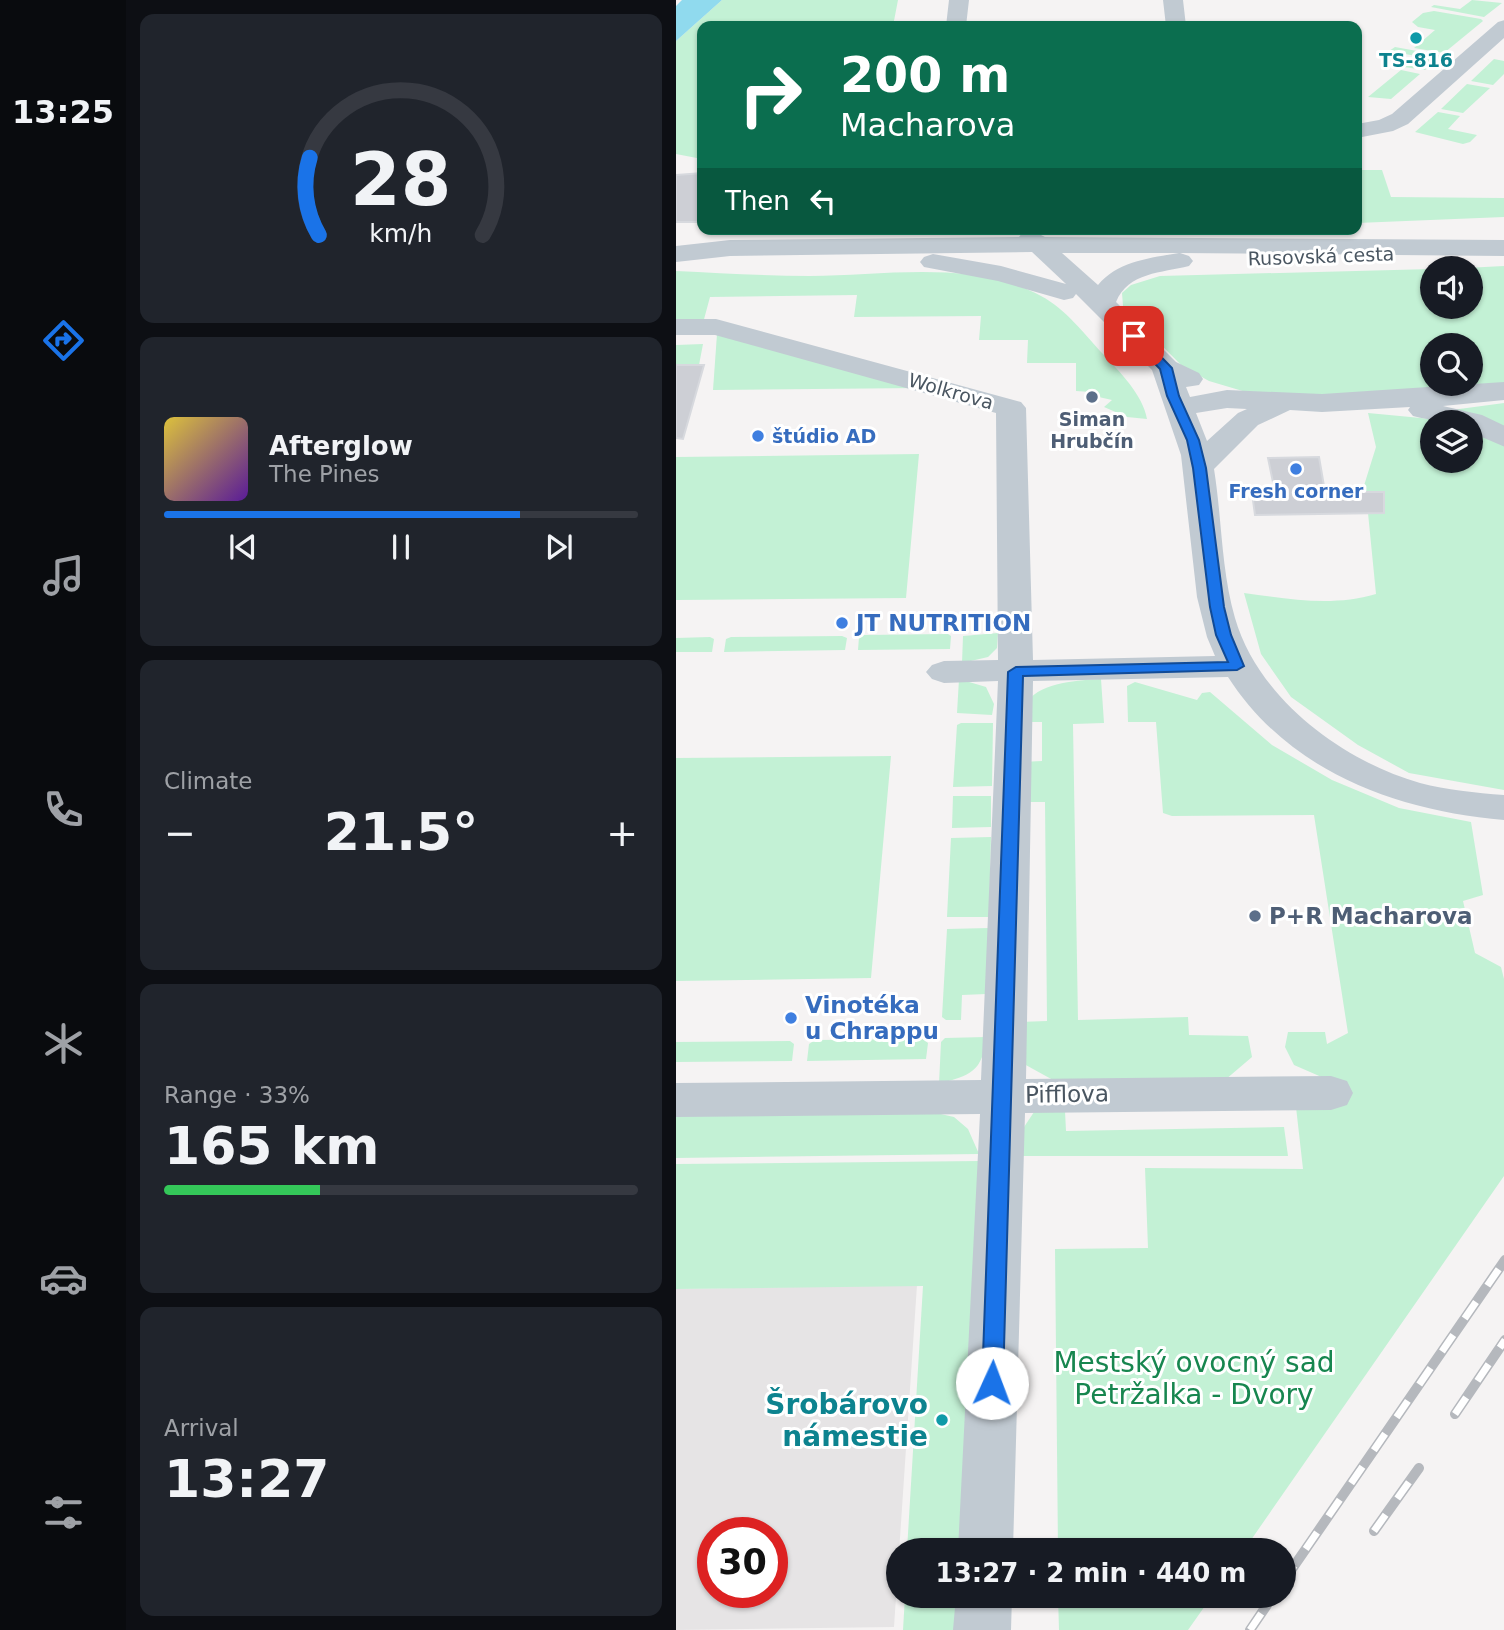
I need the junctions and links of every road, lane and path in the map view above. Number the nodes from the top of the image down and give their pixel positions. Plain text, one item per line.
1 (959, 0) edge
2 (1172, 0) edge
3 (957, 21) edge
4 (1175, 21) edge
5 (1504, 26) edge
6 (1362, 130) edge
7 (957, 235) edge
8 (1027, 249) edge
9 (1504, 250) edge
10 (930, 253) junction
11 (676, 255) edge
12 (1180, 261) junction
13 (1064, 292) junction
14 (1102, 303) junction
15 (676, 327) edge
16 (1166, 368) junction
17 (1504, 391) edge
18 (1176, 402) junction
19 (1355, 402) junction
20 (1282, 403) junction
21 (1504, 438) edge
22 (1199, 468) junction
23 (1237, 666) junction
24 (1016, 672) junction
25 (944, 673) dead end
26 (1504, 808) edge
27 (1331, 1093) dead end
28 (1003, 1096) junction
29 (676, 1100) edge
30 (985, 1538) edge
31 (983, 1608) edge
32 (982, 1630) edge

1 - 3 street
2 - 4 street
5 - 6 street
7 - 10 street, Rusovská cesta
8 - 9 street, Rusovská cesta
8 - 10 street, Rusovská cesta
8 - 12 street, Rusovská cesta
8 - 13 street
8 - 14 street
9 - 12 street, Rusovská cesta
10 - 11 street, Rusovská cesta
10 - 13 street, Rusovská cesta
12 - 14 street, Rusovská cesta
13 - 18 street
14 - 16 street
15 - 24 street, Wolkrova
16 - 18 street
16 - 20 street
17 - 19 street
18 - 20 street
18 - 22 street
19 - 20 street
19 - 21 street
20 - 22 street
22 - 23 street
23 - 24 street
23 - 26 street
24 - 25 street
24 - 28 street
27 - 28 street, Pifflova
28 - 29 street, Pifflova
28 - 30 street
31 - 32 street

